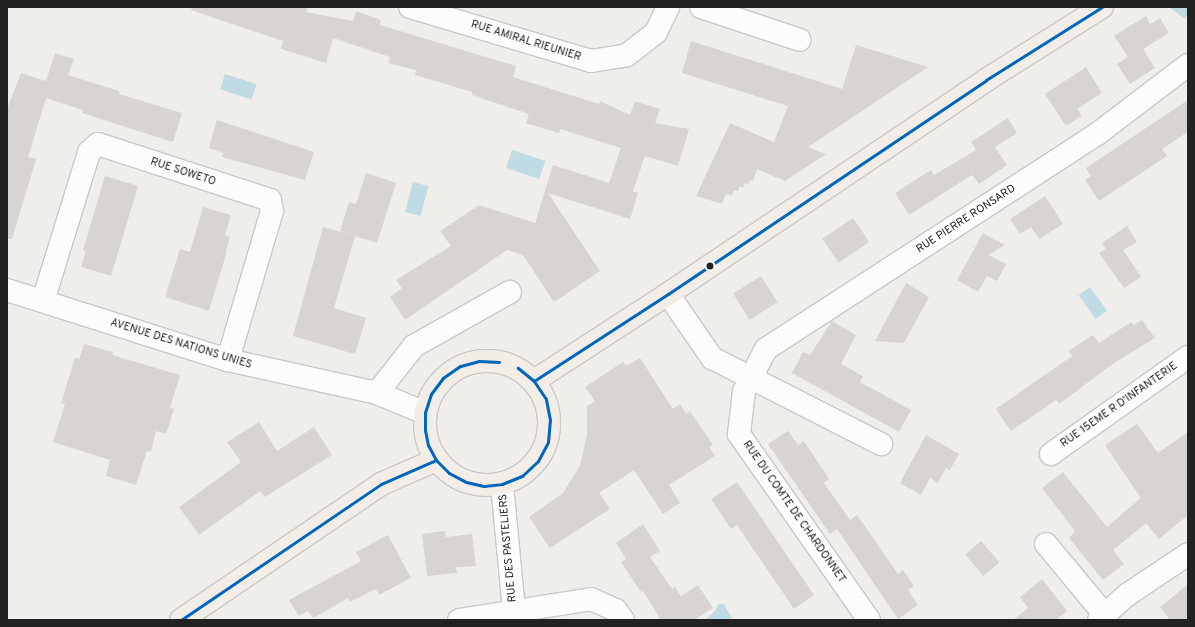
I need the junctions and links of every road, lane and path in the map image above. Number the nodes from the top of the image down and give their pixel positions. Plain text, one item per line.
1 (410, 7) edge
2 (668, 7) edge
3 (702, 7) edge
4 (1102, 7) edge
5 (747, 14) edge
6 (800, 40) dead end
7 (1188, 65) edge
8 (7, 290) edge
9 (510, 292) dead end
10 (668, 294) junction
11 (43, 302) junction
12 (1188, 357) edge
13 (228, 360) junction
14 (752, 377) junction
15 (534, 381) junction
16 (377, 393) junction
17 (425, 413) junction
18 (881, 444) dead end
19 (1051, 454) dead end
20 (436, 460) junction
21 (502, 484) junction
22 (1046, 544) dead end
23 (1188, 554) edge
24 (514, 611) junction
25 (1102, 617) edge
26 (181, 620) edge
27 (459, 620) edge
28 (623, 620) edge
29 (869, 620) edge

1 - 2 street, RUE AMIRAL RIEUNIER
3 - 5 street
4 - 10 main road
5 - 6 street
7 - 14 street, RUE PIERRE RONSARD
8 - 11 street, AVENUE DES NATIONS UNIES
9 - 16 street
10 - 14 street
10 - 15 main road
11 - 13 street, AVENUE DES NATIONS UNIES
11 - 13 street, RUE SOWETO
12 - 19 street, RUE 15EME R D'INFANTERIE
13 - 16 street, AVENUE DES NATIONS UNIES
14 - 18 street
14 - 29 street, RUE DU COMTE DE CHARDONNET
15 - 17 main road
15 - 21 main road
16 - 17 street, AVENUE DES NATIONS UNIES
17 - 20 main road
20 - 21 main road
20 - 26 main road
21 - 24 street, RUE DES PASTELIERS
22 - 25 street
23 - 25 street
24 - 27 street, RUE DES PASTELIERS
24 - 28 street, RUE DES PASTELIERS

